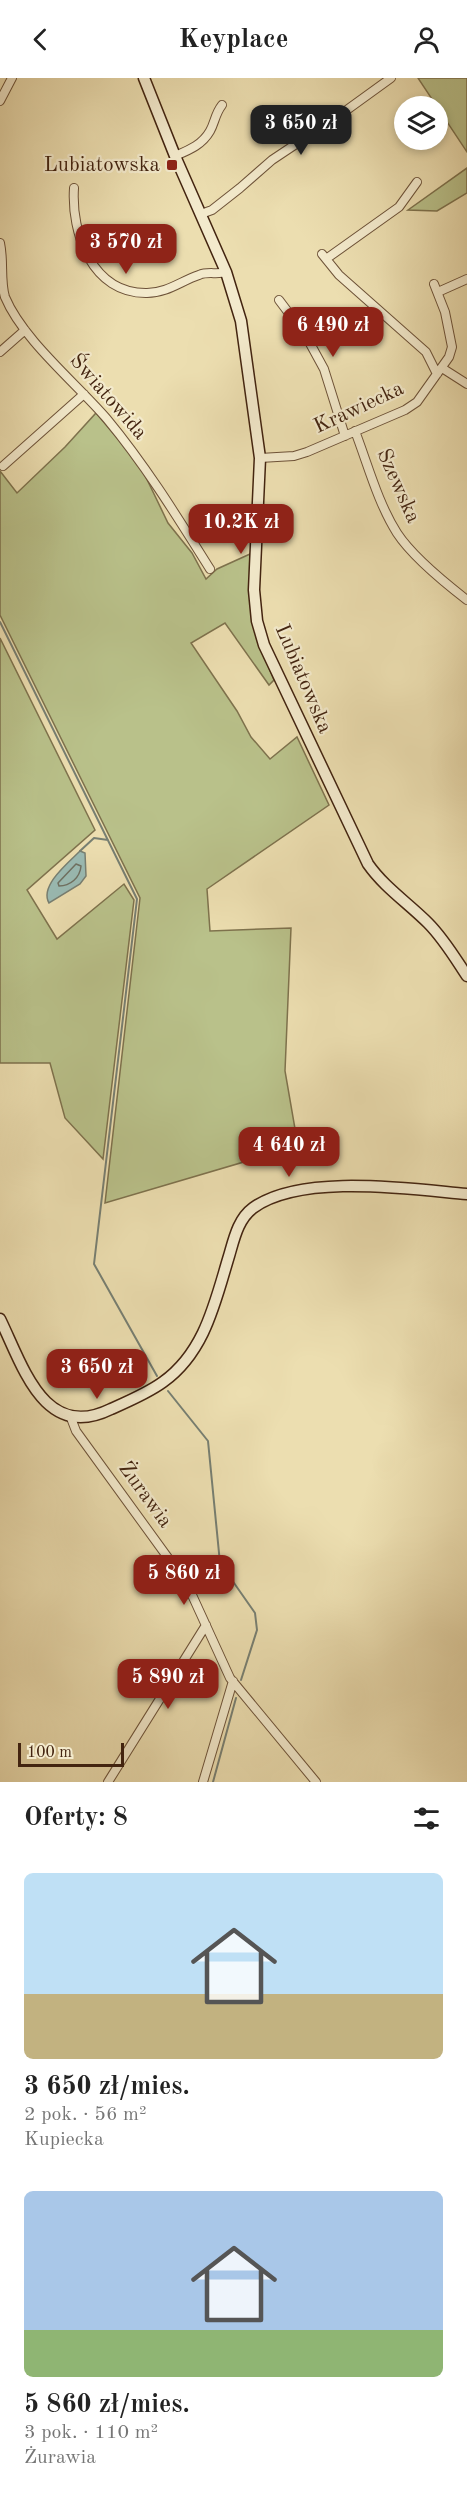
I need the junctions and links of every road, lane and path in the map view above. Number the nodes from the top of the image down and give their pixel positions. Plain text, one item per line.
1 (12, 78) edge
2 (144, 78) edge
3 (391, 78) edge
4 (0, 101) edge
5 (222, 105) dead end
6 (175, 156) junction
7 (417, 182) dead end
8 (74, 188) dead end
9 (201, 214) junction
10 (0, 245) edge
11 (226, 272) junction
12 (467, 279) edge
13 (279, 300) dead end
14 (25, 330) junction
15 (0, 352) edge
16 (439, 371) junction
17 (467, 384) edge
18 (84, 394) junction
19 (355, 431) junction
20 (345, 436) junction
21 (260, 458) junction
22 (3, 466) dead end
23 (210, 569) dead end
24 (467, 600) edge
25 (467, 976) edge
26 (467, 1194) edge
27 (0, 1319) edge
28 (71, 1418) junction
29 (206, 1625) junction
30 (233, 1681) junction
31 (108, 1782) edge
32 (203, 1782) edge
33 (316, 1782) edge

1 - 4 street
2 - 6 street, Lubiatowska
3 - 9 street
5 - 6 street
6 - 9 street, Lubiatowska
7 - 16 street
8 - 11 street
9 - 11 street, Lubiatowska
10 - 14 street, Światowida
11 - 21 street, Lubiatowska
12 - 16 street, Krawiecka
13 - 20 street
14 - 15 street
14 - 18 street, Światowida
16 - 17 street
16 - 19 street, Krawiecka
18 - 22 street
18 - 23 street, Światowida
19 - 20 street, Krawiecka
19 - 24 street, Szewska
20 - 21 street, Krawiecka
21 - 25 street, Lubiatowska
26 - 28 street
27 - 28 street
28 - 29 street, Żurawia
29 - 30 street, Żurawia
29 - 31 street
30 - 32 street
30 - 33 street, Żurawia

